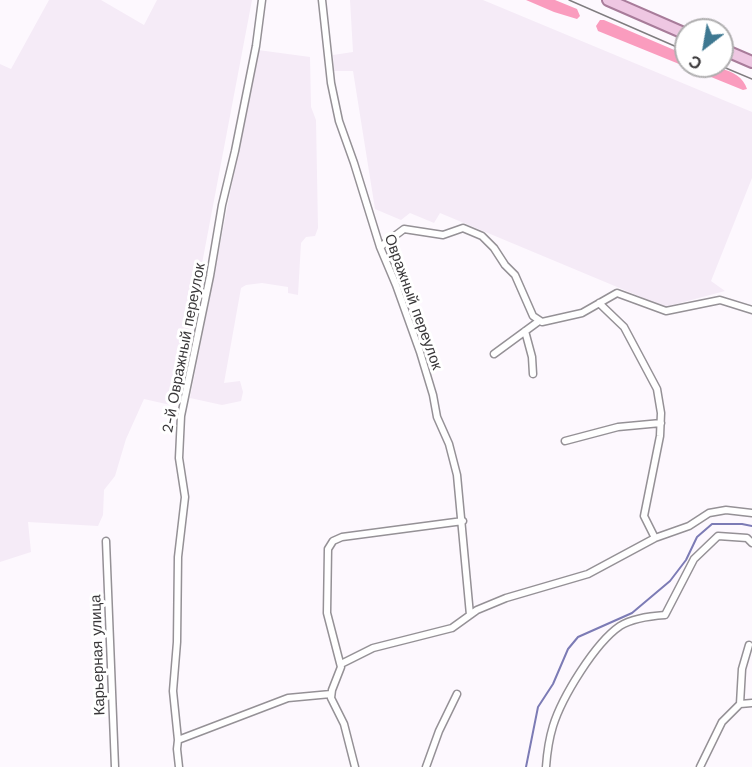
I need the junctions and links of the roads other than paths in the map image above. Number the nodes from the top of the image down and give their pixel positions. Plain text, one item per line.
1 (262, 0) edge
2 (322, 0) edge
3 (609, 0) edge
4 (674, 29) edge
5 (734, 54) edge
6 (752, 62) edge
7 (380, 248) junction
8 (599, 303) junction
9 (752, 310) edge
10 (539, 321) junction
11 (525, 331) junction
12 (494, 354) dead end
13 (534, 374) dead end
14 (661, 423) junction
15 (565, 441) dead end
16 (752, 513) edge
17 (463, 521) junction
18 (655, 538) junction
19 (106, 541) dead end
20 (752, 543) edge
21 (470, 615) junction
22 (748, 645) dead end
23 (341, 664) junction
24 (331, 694) junction
25 (457, 694) dead end
26 (752, 703) edge
27 (740, 704) junction
28 (178, 740) junction
29 (115, 767) edge
30 (179, 767) edge
31 (355, 767) edge
32 (426, 767) edge
33 (546, 767) edge
34 (700, 767) edge

1 - 28 street, 2-й Овражный переулок
2 - 7 street, Овражный переулок
3 - 4 main road
5 - 6 main road
7 - 10 street
7 - 17 street, Овражный переулок
8 - 9 street
8 - 10 street
8 - 14 street
10 - 11 street
11 - 12 street
11 - 13 street
14 - 15 street
14 - 18 street
16 - 18 street
17 - 21 street, Овражный переулок
17 - 23 street
18 - 21 street
19 - 29 street, Карьерная улица
20 - 33 street
21 - 23 street
22 - 27 street
23 - 24 street
24 - 28 street
24 - 31 street
25 - 32 street
26 - 27 street
27 - 34 street
28 - 30 street, 2-й Овражный переулок

